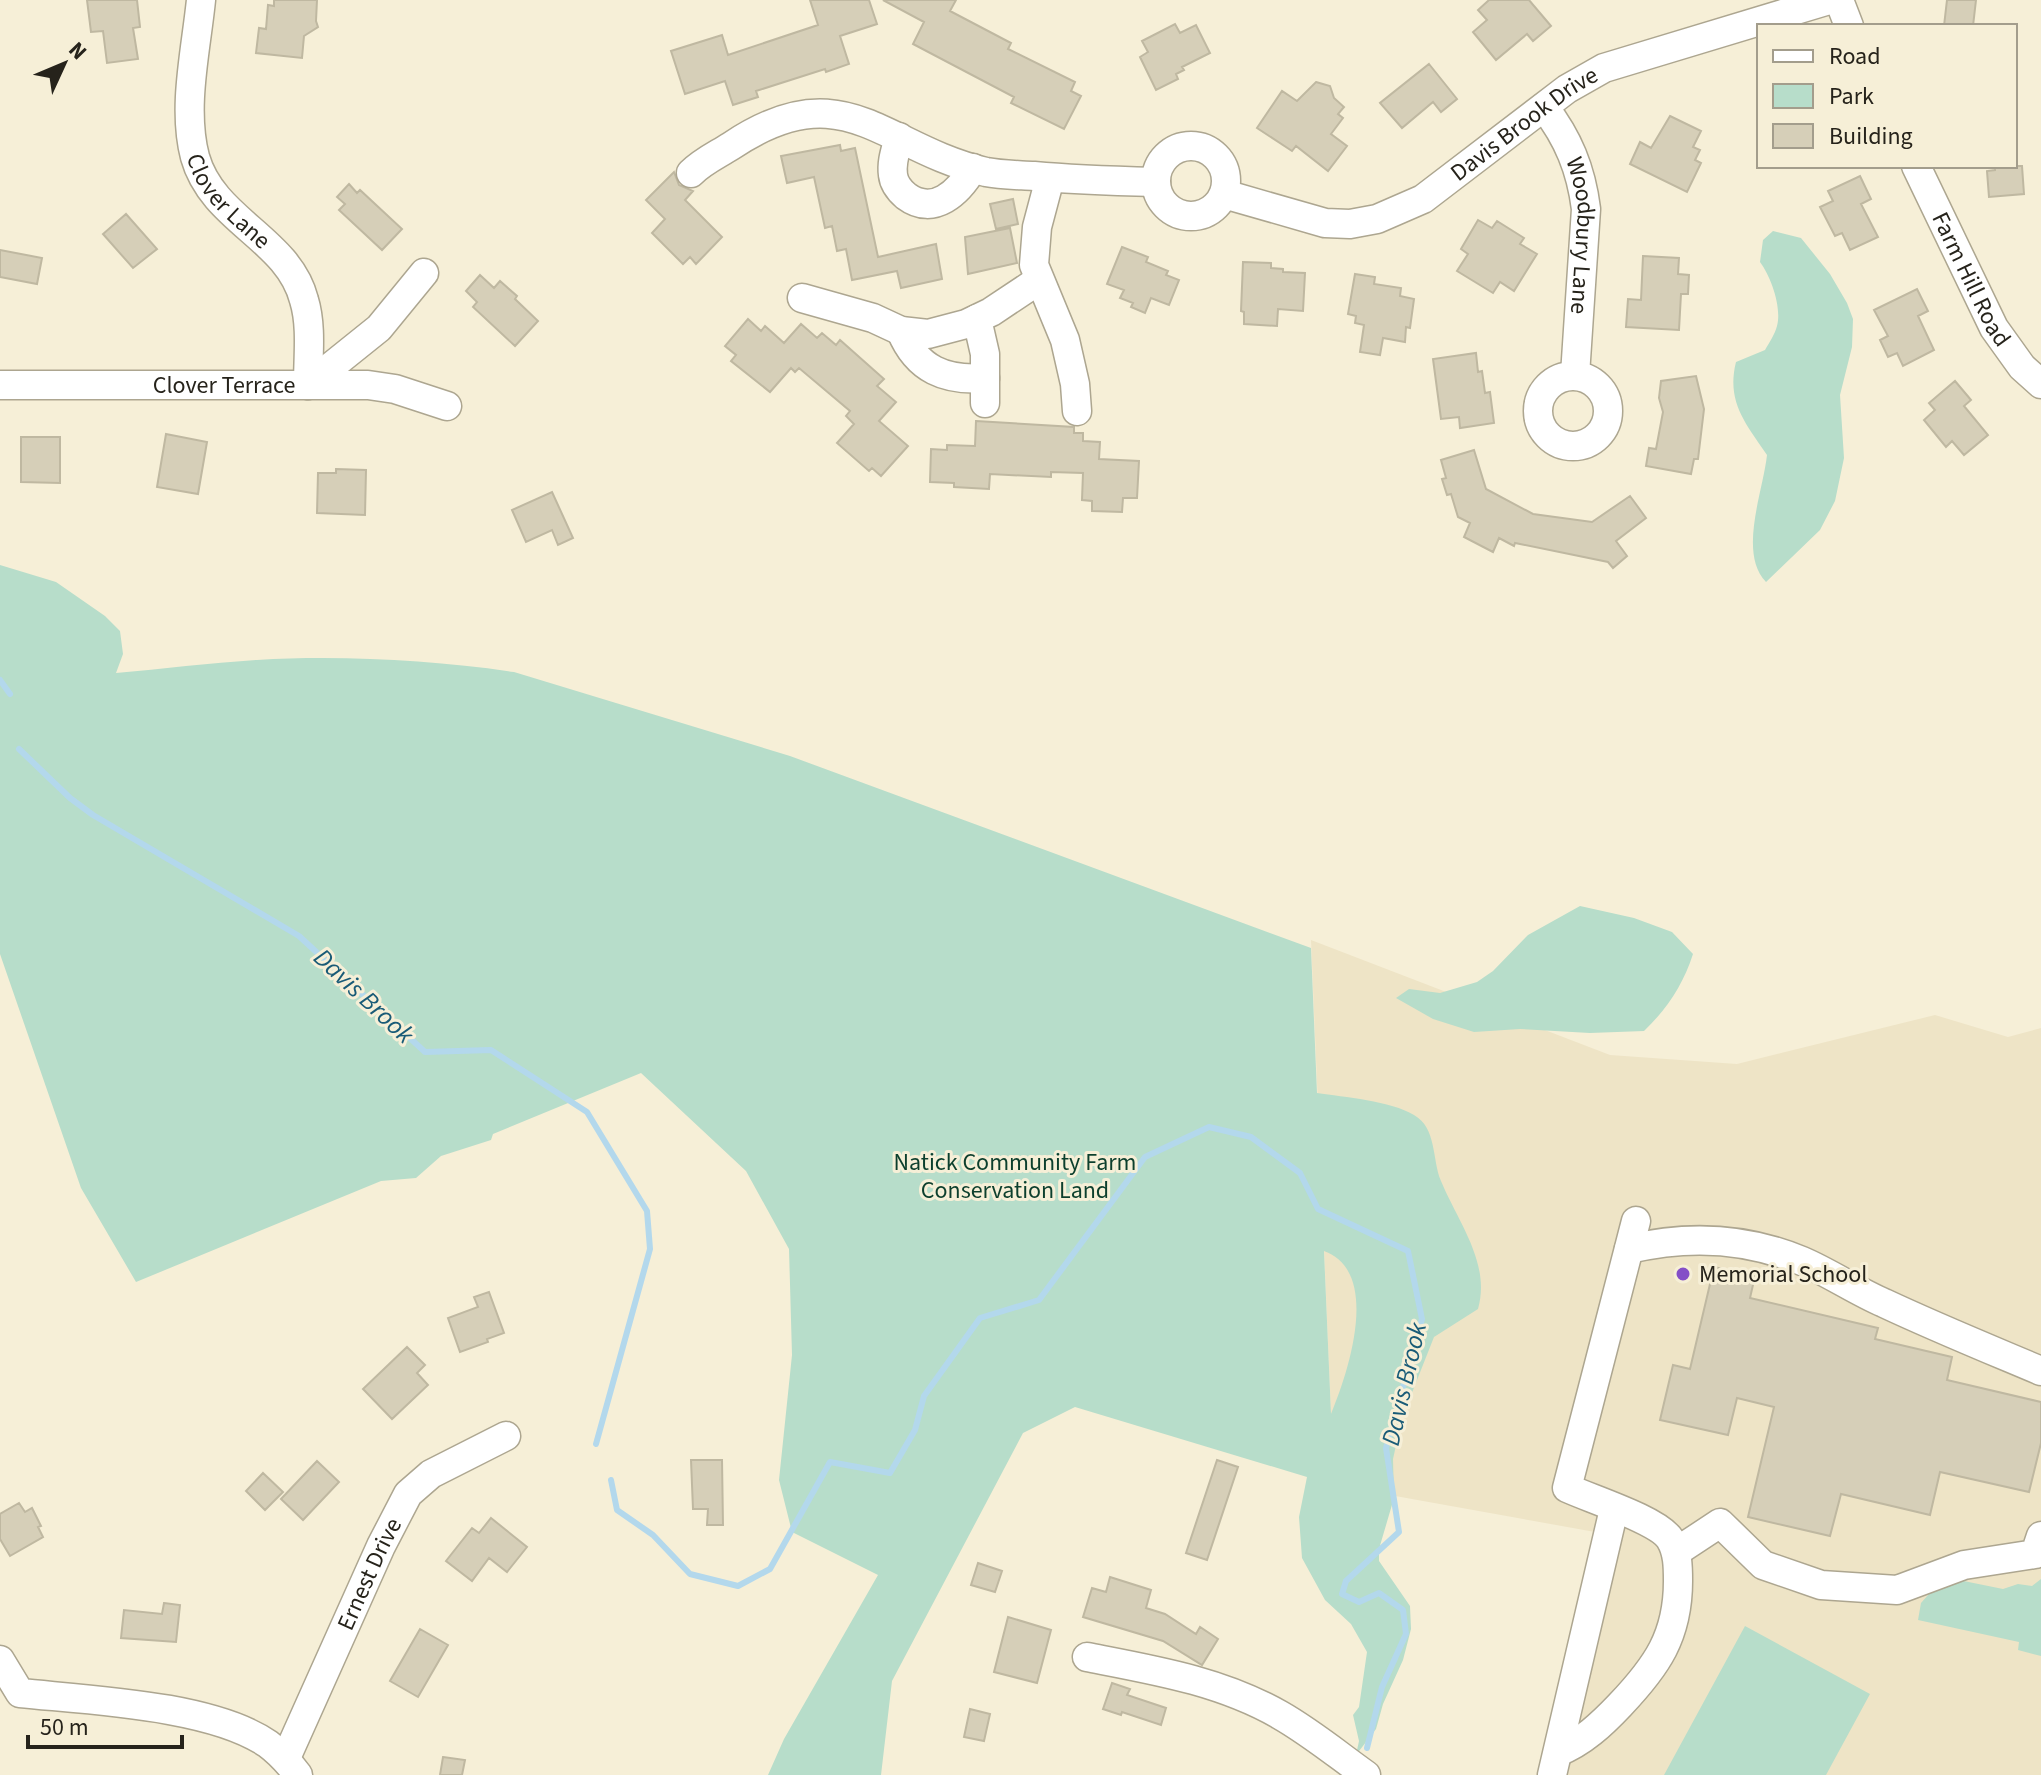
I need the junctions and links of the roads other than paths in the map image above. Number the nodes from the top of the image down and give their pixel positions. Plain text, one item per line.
1 (201, 0) edge
2 (1829, 0) edge
3 (1839, 0) edge
4 (1848, 24) edge
5 (1544, 107) junction
6 (899, 137) junction
7 (973, 168) junction
8 (1917, 168) edge
9 (691, 173) dead end
10 (1050, 178) junction
11 (1156, 182) junction
12 (1224, 194) junction
13 (424, 273) dead end
14 (1039, 280) junction
15 (802, 298) dead end
16 (977, 319) junction
17 (901, 331) junction
18 (1575, 375) dead end
19 (2041, 384) edge
20 (0, 385) edge
21 (308, 385) junction
22 (447, 406) dead end
23 (1077, 411) dead end
24 (1636, 1221) dead end
25 (1629, 1249) junction
26 (2041, 1371) edge
27 (506, 1436) dead end
28 (1614, 1509) junction
29 (2041, 1536) edge
30 (1676, 1552) junction
31 (1087, 1657) dead end
32 (0, 1660) edge
33 (10, 1692) edge
34 (1555, 1764) edge
35 (292, 1767) edge
36 (1366, 1775) edge

1 - 21 street, Clover Lane
2 - 5 street, Davis Brook Drive
3 - 4 street
5 - 12 street, Davis Brook Drive
5 - 18 street, Woodbury Lane
6 - 7 street
6 - 7 street
6 - 9 street
7 - 10 street
8 - 19 street, Farm Hill Road
10 - 11 street
10 - 14 street
11 - 12 street
11 - 12 street
13 - 21 street
14 - 16 street
14 - 23 street
15 - 17 street
16 - 17 street
16 - 17 street
20 - 21 street, Clover Terrace
21 - 22 street, Clover Terrace
24 - 25 street
25 - 26 street
25 - 28 street
27 - 35 street, Ernest Drive
28 - 30 street
28 - 34 street
29 - 30 street
30 - 34 street
31 - 36 street
32 - 33 street
33 - 35 street

